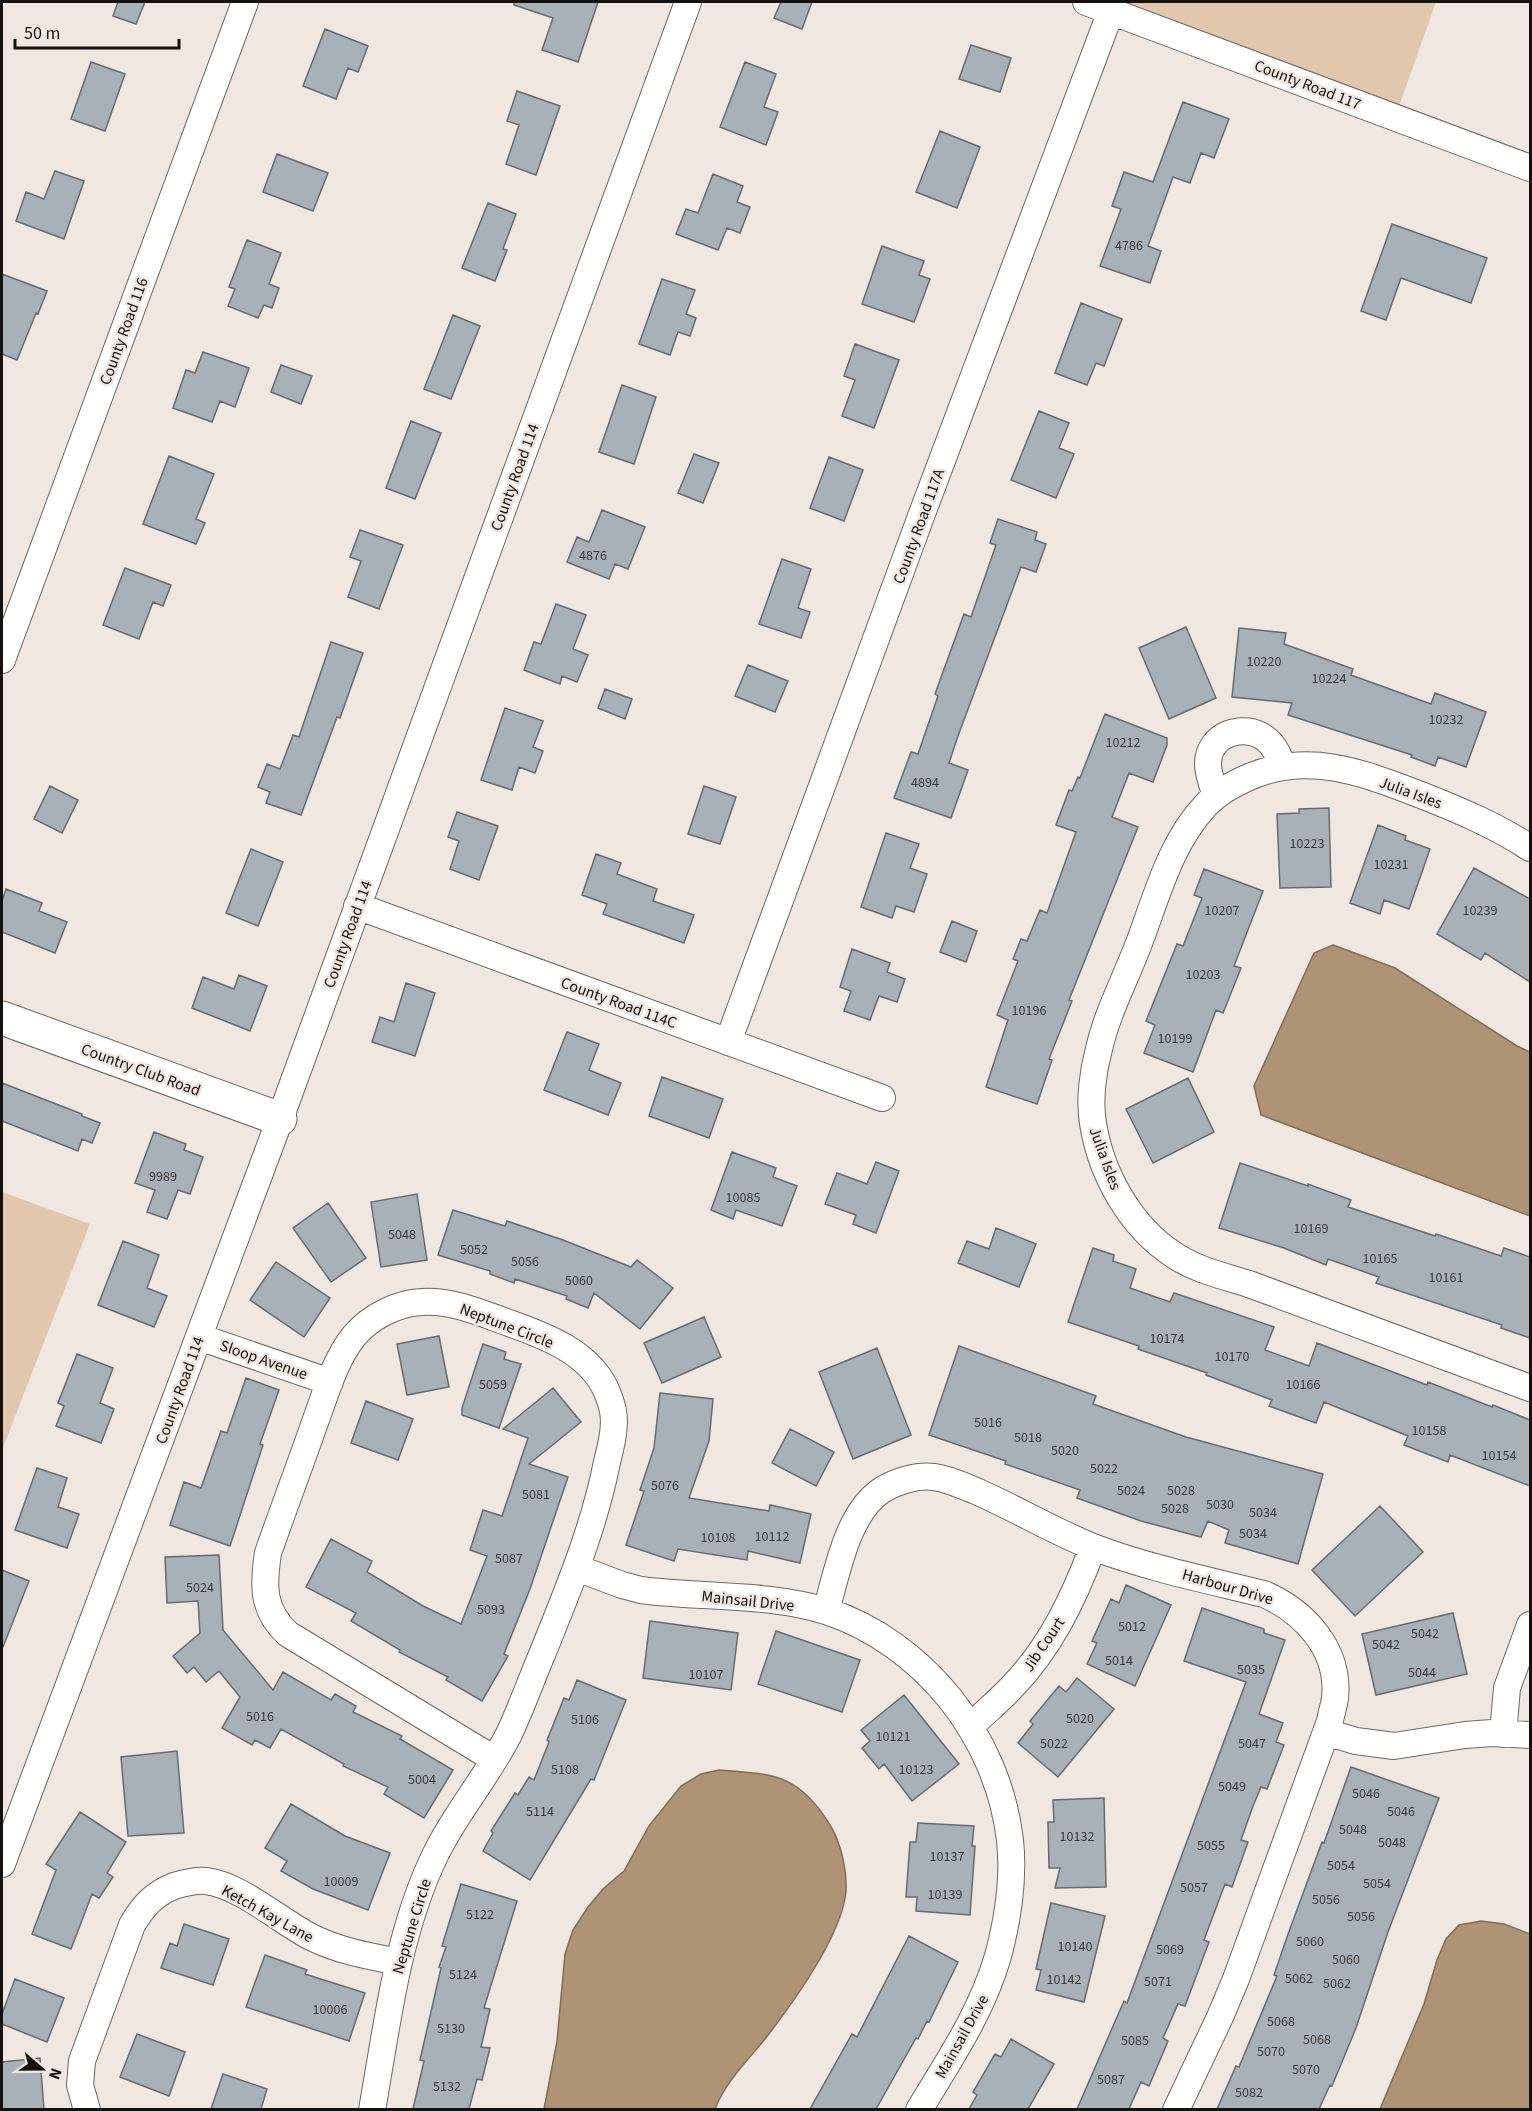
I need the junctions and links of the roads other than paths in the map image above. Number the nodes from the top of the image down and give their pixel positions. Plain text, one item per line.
1 (245, 2) edge
2 (688, 2) edge
3 (1086, 2) edge
4 (1111, 10) junction
5 (1530, 168) edge
6 (2, 660) edge
7 (1283, 766) junction
8 (1216, 796) junction
9 (1530, 848) edge
10 (357, 906) junction
11 (2, 1018) edge
12 (728, 1042) junction
13 (882, 1098) dead end
14 (280, 1119) junction
15 (199, 1336) junction
16 (330, 1382) junction
17 (1530, 1388) edge
18 (1093, 1547) junction
19 (577, 1568) junction
20 (826, 1611) junction
21 (1530, 1625) edge
22 (971, 1726) junction
23 (1326, 1732) junction
24 (1503, 1734) junction
25 (1530, 1735) edge
26 (494, 1759) junction
27 (2, 1864) edge
28 (399, 1962) junction
29 (87, 2109) edge
30 (372, 2109) edge
31 (919, 2109) edge
32 (1176, 2109) edge

1 - 6 street, County Road 116
2 - 10 street, County Road 114
3 - 4 street, County Road 117
4 - 5 street, County Road 117
4 - 12 street, County Road 117A
7 - 8 street, Julia Isles
7 - 8 street
7 - 9 street, Julia Isles
8 - 17 street, Julia Isles
10 - 12 street, County Road 114C
10 - 14 street, County Road 114
11 - 14 street, Country Club Road
12 - 13 street, County Road 114C
14 - 15 street, County Road 114
15 - 16 street, Sloop Avenue
15 - 27 street, County Road 114
16 - 19 street, Neptune Circle
16 - 26 street, Neptune Circle
18 - 20 street, Harbour Drive
18 - 22 street, Jib Court
18 - 23 street, Harbour Drive
19 - 20 street, Mainsail Drive
19 - 26 street, Neptune Circle
20 - 22 street, Mainsail Drive
21 - 24 street
22 - 31 street, Mainsail Drive
23 - 24 street
23 - 32 street, Harbour Drive
24 - 25 street
26 - 28 street, Neptune Circle
28 - 29 street, Ketch Kay Lane
28 - 30 street, Neptune Circle

